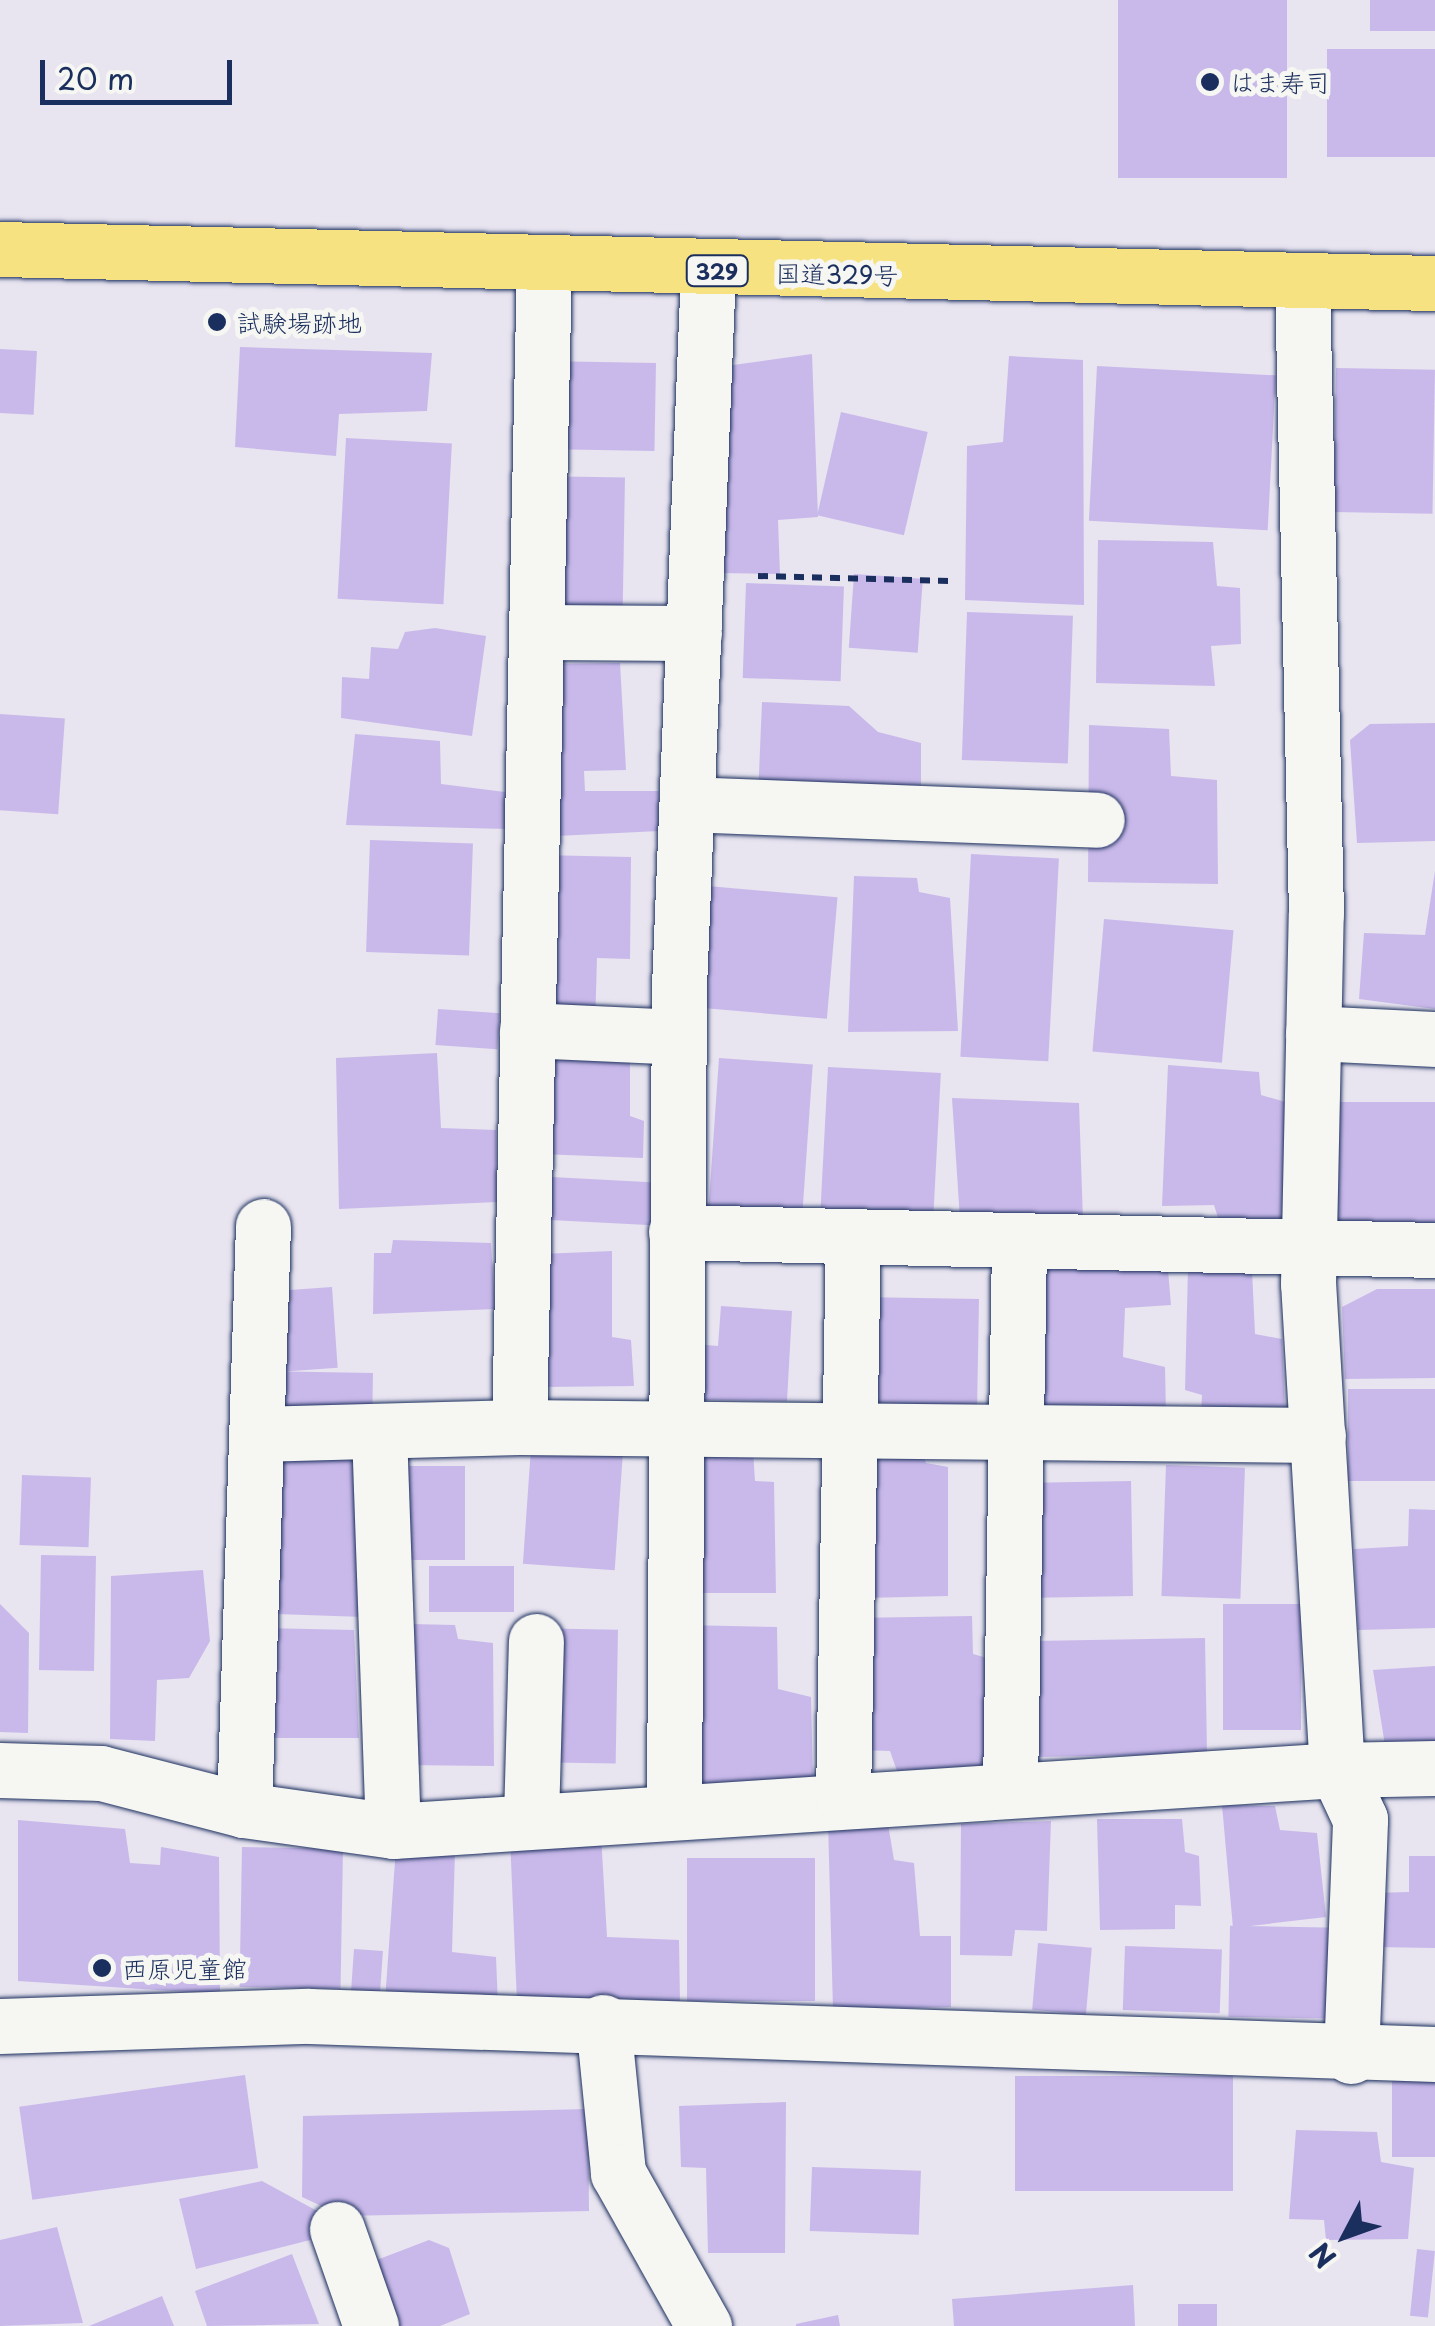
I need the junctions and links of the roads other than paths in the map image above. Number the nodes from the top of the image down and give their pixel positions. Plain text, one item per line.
1 (0, 249) edge
2 (544, 266) junction
3 (708, 271) junction
4 (1435, 282) edge
5 (1302, 284) junction
6 (536, 632) junction
7 (694, 633) junction
8 (687, 804) junction
9 (1097, 820) dead end
10 (527, 1030) junction
11 (1313, 1034) junction
12 (678, 1037) junction
13 (1435, 1039) edge
14 (263, 1226) dead end
15 (676, 1232) junction
16 (853, 1237) junction
17 (1019, 1242) junction
18 (1309, 1249) junction
19 (1435, 1250) edge
20 (518, 1427) junction
21 (1014, 1430) junction
22 (379, 1432) junction
23 (852, 1433) junction
24 (256, 1434) junction
25 (1318, 1435) junction
26 (673, 1436) junction
27 (536, 1641) dead end
28 (1435, 1768) edge
29 (0, 1770) edge
30 (1337, 1770) junction
31 (1010, 1787) junction
32 (843, 1797) junction
33 (674, 1806) junction
34 (244, 1810) junction
35 (532, 1818) junction
36 (393, 1831) junction
37 (603, 2022) junction
38 (0, 2026) edge
39 (1435, 2054) edge
40 (1352, 2056) junction
41 (337, 2229) dead end
42 (370, 2326) edge
43 (704, 2326) edge

1 - 2 highway, 国道329号 / 329
2 - 3 highway, 国道329号 / 329
2 - 6 street
3 - 5 highway, 国道329号 / 329
3 - 7 street
4 - 5 highway, 国道329号 / 329
5 - 11 street
6 - 7 street
6 - 10 street
7 - 8 street
8 - 9 street
8 - 12 street
10 - 12 street
10 - 20 street
11 - 13 street
11 - 18 street
12 - 15 street
14 - 24 street
15 - 16 street
15 - 26 street
16 - 17 street
16 - 23 street
17 - 18 street
17 - 21 street
18 - 19 street
18 - 25 street
20 - 22 street
20 - 26 street
21 - 23 street
21 - 25 street
21 - 31 street
22 - 24 street
22 - 36 street
23 - 26 street
23 - 32 street
24 - 34 street
25 - 30 street
26 - 33 street
27 - 35 street
28 - 30 street
29 - 34 street
30 - 31 street
30 - 40 street
31 - 32 street
32 - 33 street
33 - 35 street
34 - 36 street
35 - 36 street
37 - 38 street
37 - 40 street
37 - 43 street
39 - 40 street
41 - 42 street

